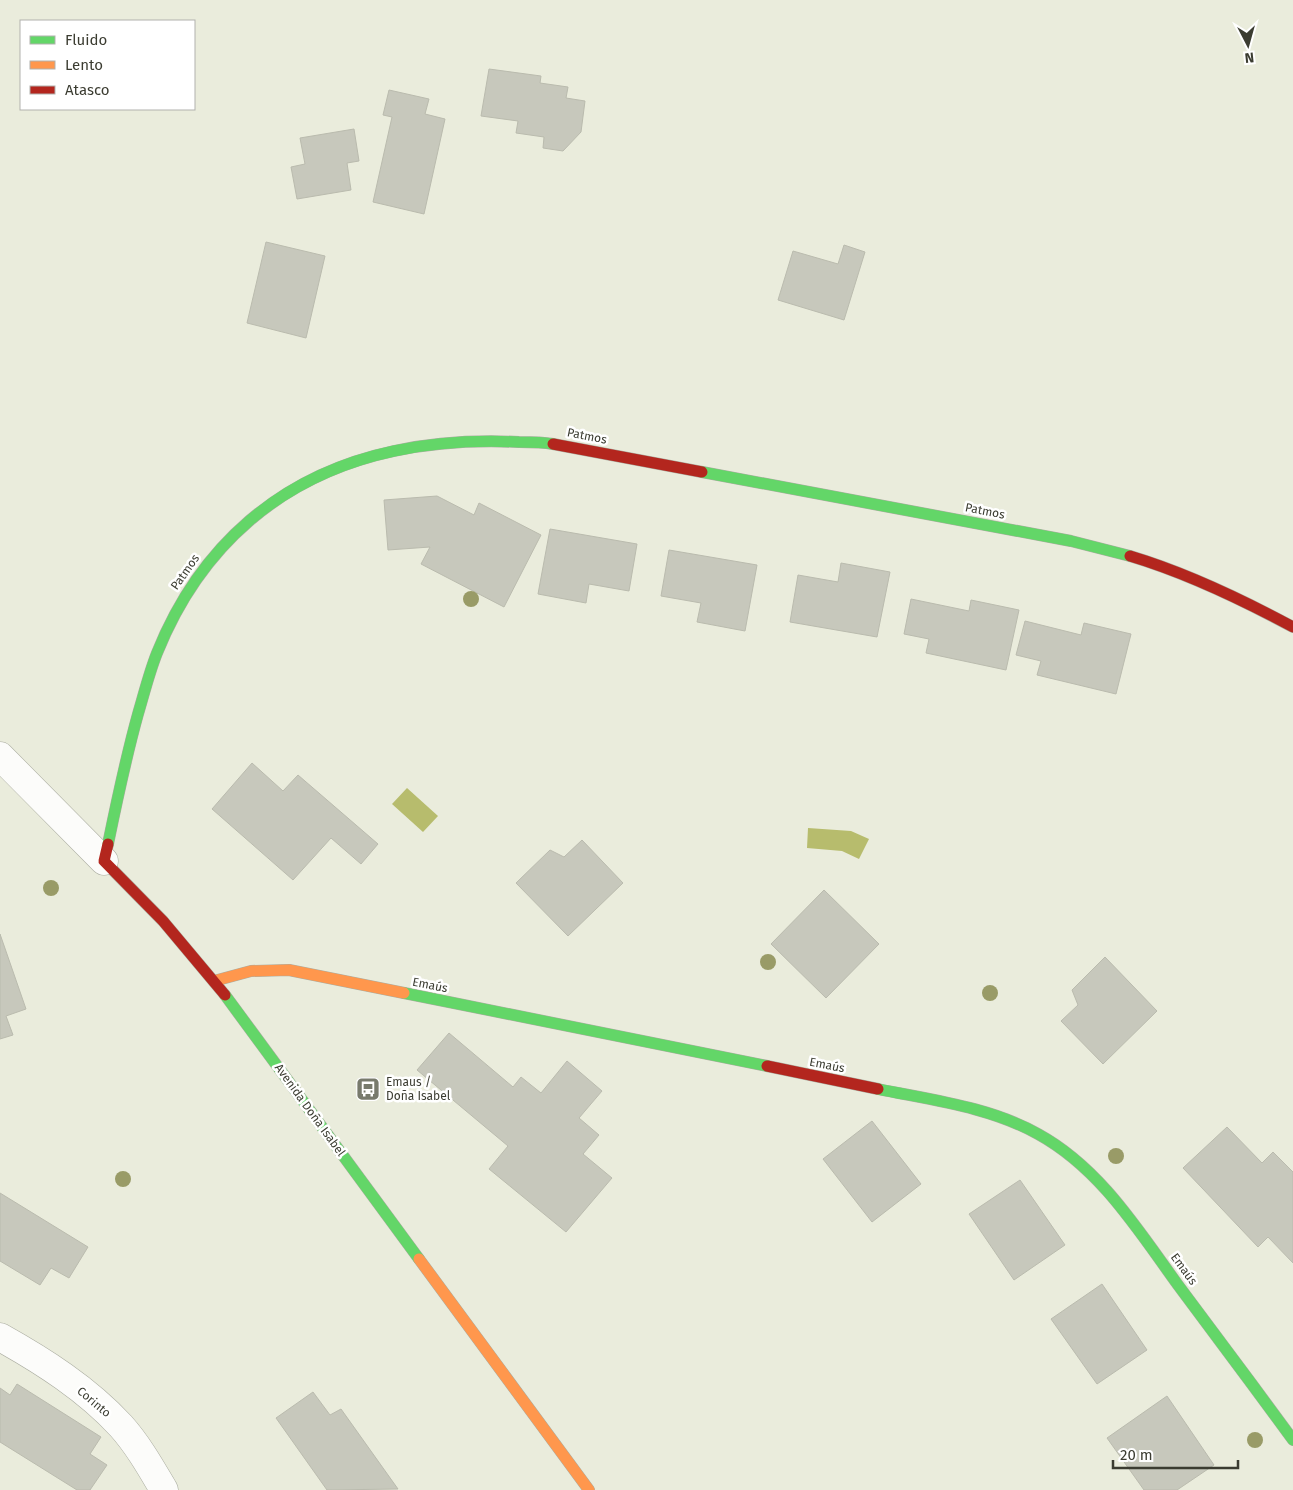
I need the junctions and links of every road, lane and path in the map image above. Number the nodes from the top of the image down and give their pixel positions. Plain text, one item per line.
1 (1291, 624) edge
2 (6, 772) edge
3 (104, 861) junction
4 (214, 981) junction
5 (0, 1337) edge
6 (1293, 1440) edge
7 (164, 1490) edge
8 (589, 1490) edge

1 - 3 street, Patmos
2 - 3 street, Avenida Doña Isabel
3 - 4 street, Avenida Doña Isabel
4 - 6 street, Emaús
4 - 8 street, Avenida Doña Isabel
5 - 7 street, Corinto

